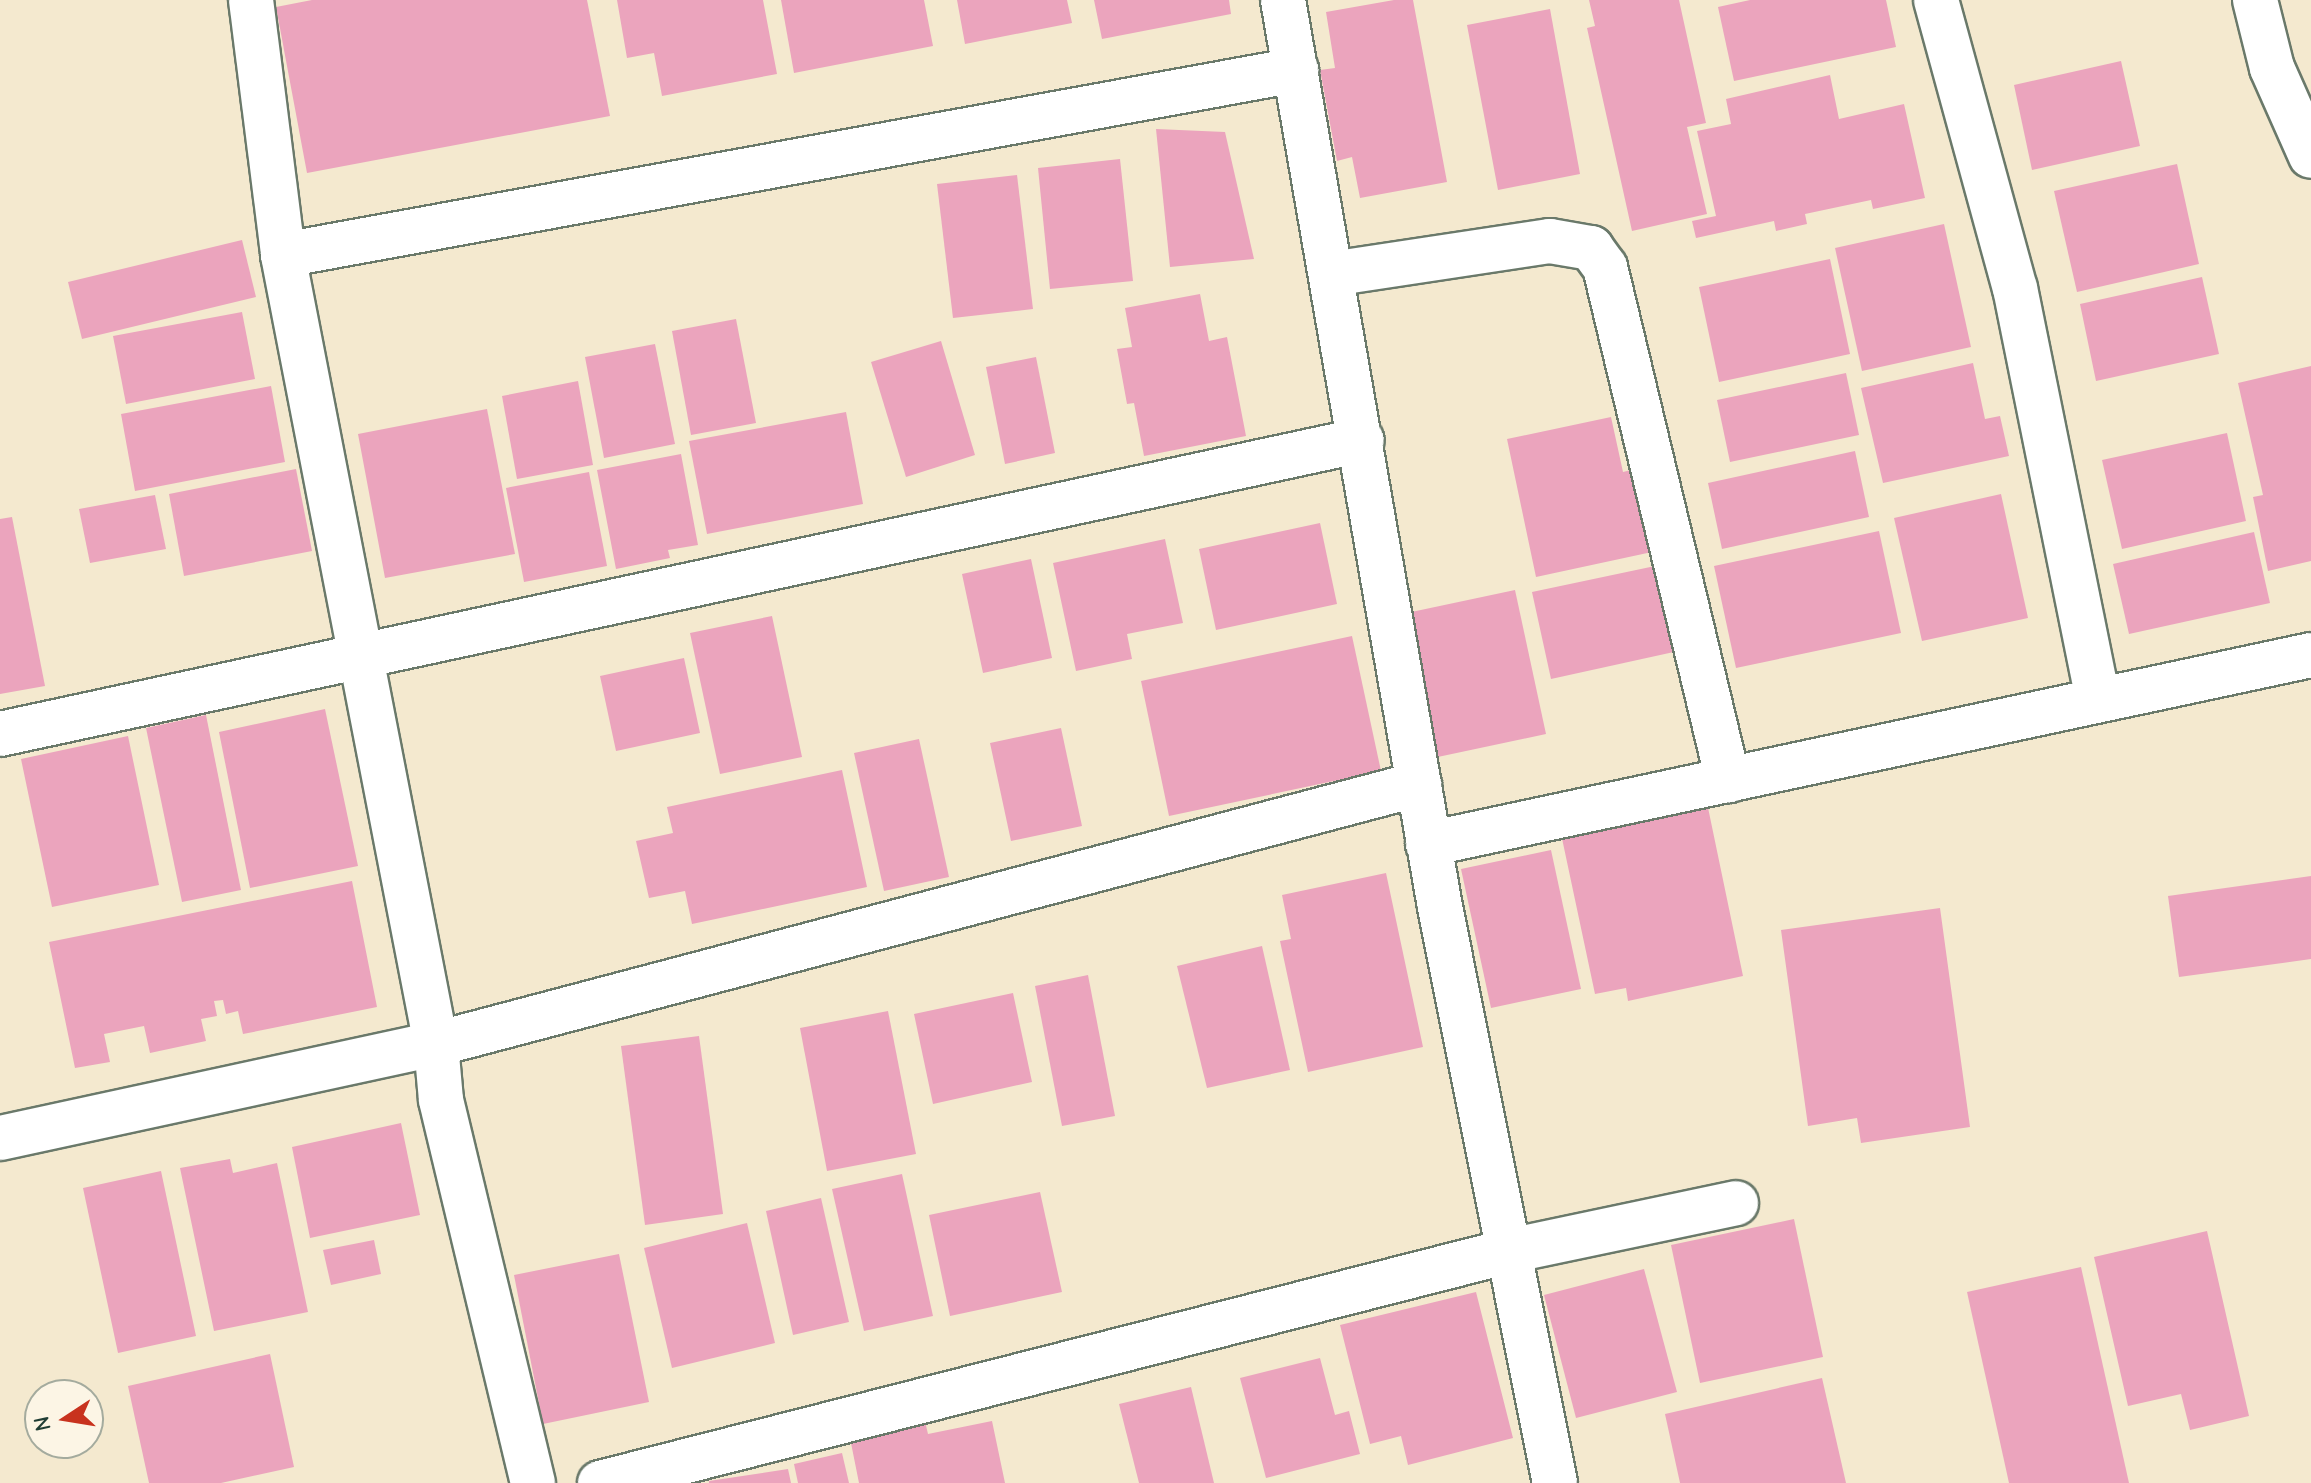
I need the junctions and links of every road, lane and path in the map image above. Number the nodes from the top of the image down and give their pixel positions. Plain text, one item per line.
1 (251, 0) edge
2 (1283, 0) edge
3 (1936, 0) edge
4 (2255, 0) edge
5 (1296, 70) junction
6 (2311, 156) edge
7 (283, 255) junction
8 (1331, 274) junction
9 (1362, 440) junction
10 (2311, 655) edge
11 (362, 656) junction
12 (2098, 700) junction
13 (0, 734) edge
14 (1728, 780) junction
15 (1419, 784) junction
16 (1428, 844) junction
17 (436, 1044) junction
18 (0, 1138) edge
19 (1736, 1203) dead end
20 (1509, 1251) junction
21 (533, 1483) edge
22 (600, 1483) edge
23 (1555, 1483) edge

1 - 7 street
2 - 5 street
3 - 12 street
4 - 6 street
5 - 7 street
5 - 8 street
7 - 11 street
8 - 9 street
8 - 14 street
9 - 11 street
9 - 15 street
10 - 12 street
11 - 13 street
11 - 17 street
12 - 14 street
14 - 16 street
15 - 16 street
15 - 17 street
16 - 20 street
17 - 18 street
17 - 21 street
19 - 20 street
20 - 22 street
20 - 23 street

